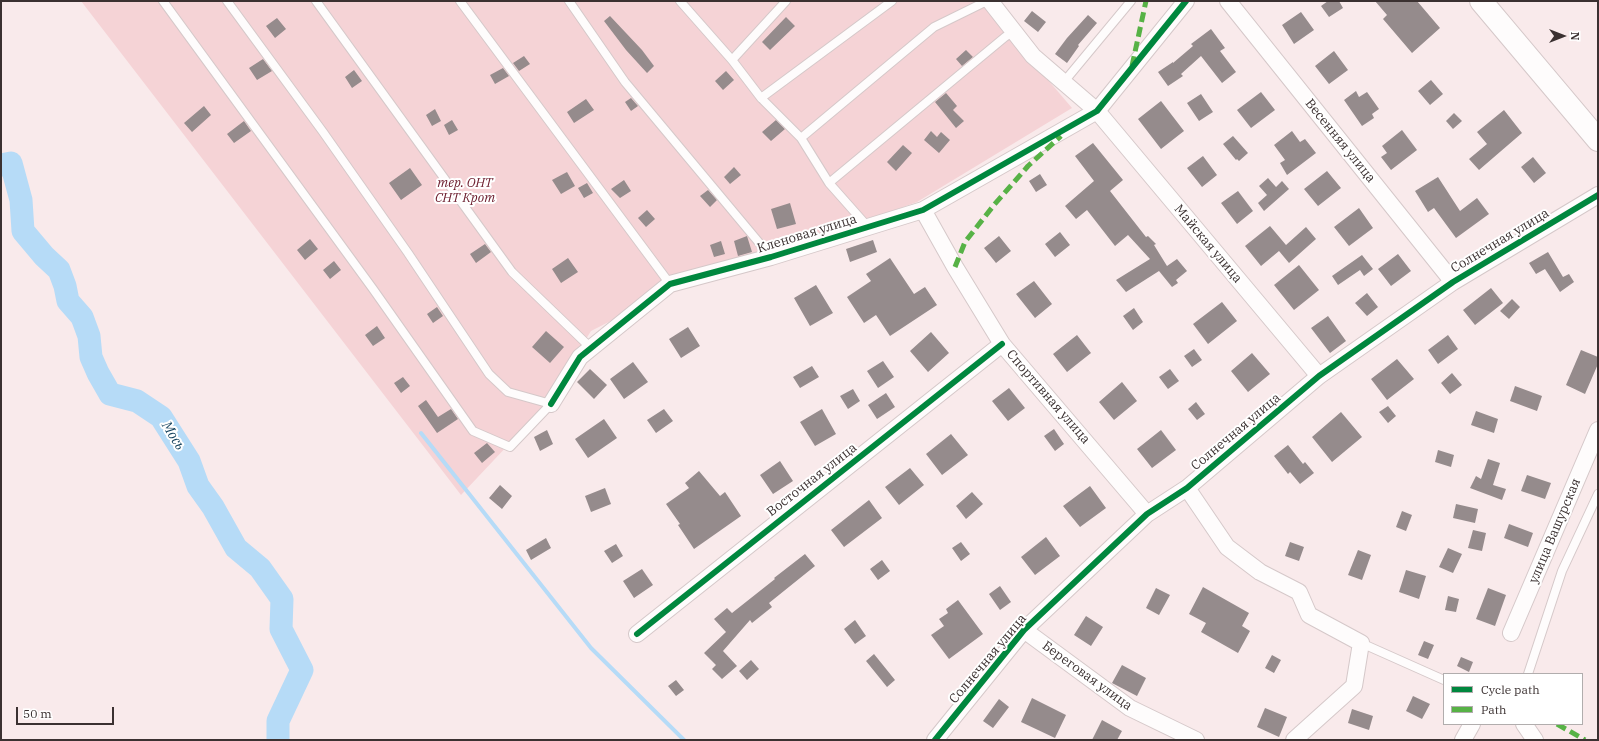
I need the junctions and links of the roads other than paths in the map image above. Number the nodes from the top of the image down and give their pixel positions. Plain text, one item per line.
1 (163, 1) edge
2 (227, 1) edge
3 (316, 1) edge
4 (460, 1) edge
5 (569, 1) edge
6 (680, 1) edge
7 (786, 1) edge
8 (892, 1) edge
9 (987, 1) edge
10 (990, 1) edge
11 (1131, 1) edge
12 (1186, 1) edge
13 (1228, 1) edge
14 (1481, 1) edge
15 (1014, 31) junction
16 (732, 60) junction
17 (1064, 83) junction
18 (761, 98) junction
19 (1097, 111) junction
20 (801, 138) junction
21 (1598, 140) edge
22 (829, 183) junction
23 (1598, 195) edge
24 (923, 210) junction
25 (868, 227) junction
26 (771, 257) junction
27 (1453, 282) junction
28 (670, 284) junction
29 (1002, 344) junction
30 (591, 348) junction
31 (1319, 376) junction
32 (550, 404) junction
33 (1598, 430) edge
34 (1187, 488) junction
35 (1598, 494) edge
36 (1148, 514) junction
37 (1024, 630) junction
38 (1511, 633) dead end
39 (637, 634) dead end
40 (1361, 643) junction
41 (1528, 673) edge
42 (1443, 680) edge
43 (1471, 725) edge
44 (1525, 725) edge
45 (935, 740) edge
46 (1196, 740) edge
47 (1294, 740) edge
48 (1463, 740) edge
49 (1535, 740) edge

1 - 32 lane
2 - 32 lane
3 - 30 lane
4 - 28 lane
5 - 26 lane
6 - 16 lane
7 - 16 lane
8 - 18 lane
9 - 20 lane
10 - 15 street, Майская улица
11 - 17 lane
12 - 19 street
13 - 27 street, Весенняя улица
14 - 21 street
15 - 17 street, Майская улица
15 - 22 lane
16 - 18 lane
17 - 19 street, Майская улица
18 - 20 lane
19 - 24 street, Кленовая улица
19 - 31 street, Майская улица
20 - 22 lane
22 - 25 lane
23 - 27 street, Солнечная улица
24 - 25 street, Кленовая улица
24 - 29 street, Спортивная улица
25 - 26 street, Кленовая улица
26 - 28 street, Кленовая улица
27 - 31 street, Солнечная улица
28 - 30 street, Кленовая улица
29 - 36 street, Спортивная улица
29 - 39 street, Восточная улица
30 - 32 street, Кленовая улица
31 - 34 street, Солнечная улица
33 - 38 street, улица Вашурская
34 - 36 street, Солнечная улица
34 - 40 street
35 - 41 lane
36 - 37 street, Солнечная улица
37 - 45 street, Солнечная улица
37 - 46 street, Береговая улица
40 - 42 lane
40 - 47 street
43 - 48 street
44 - 49 street

